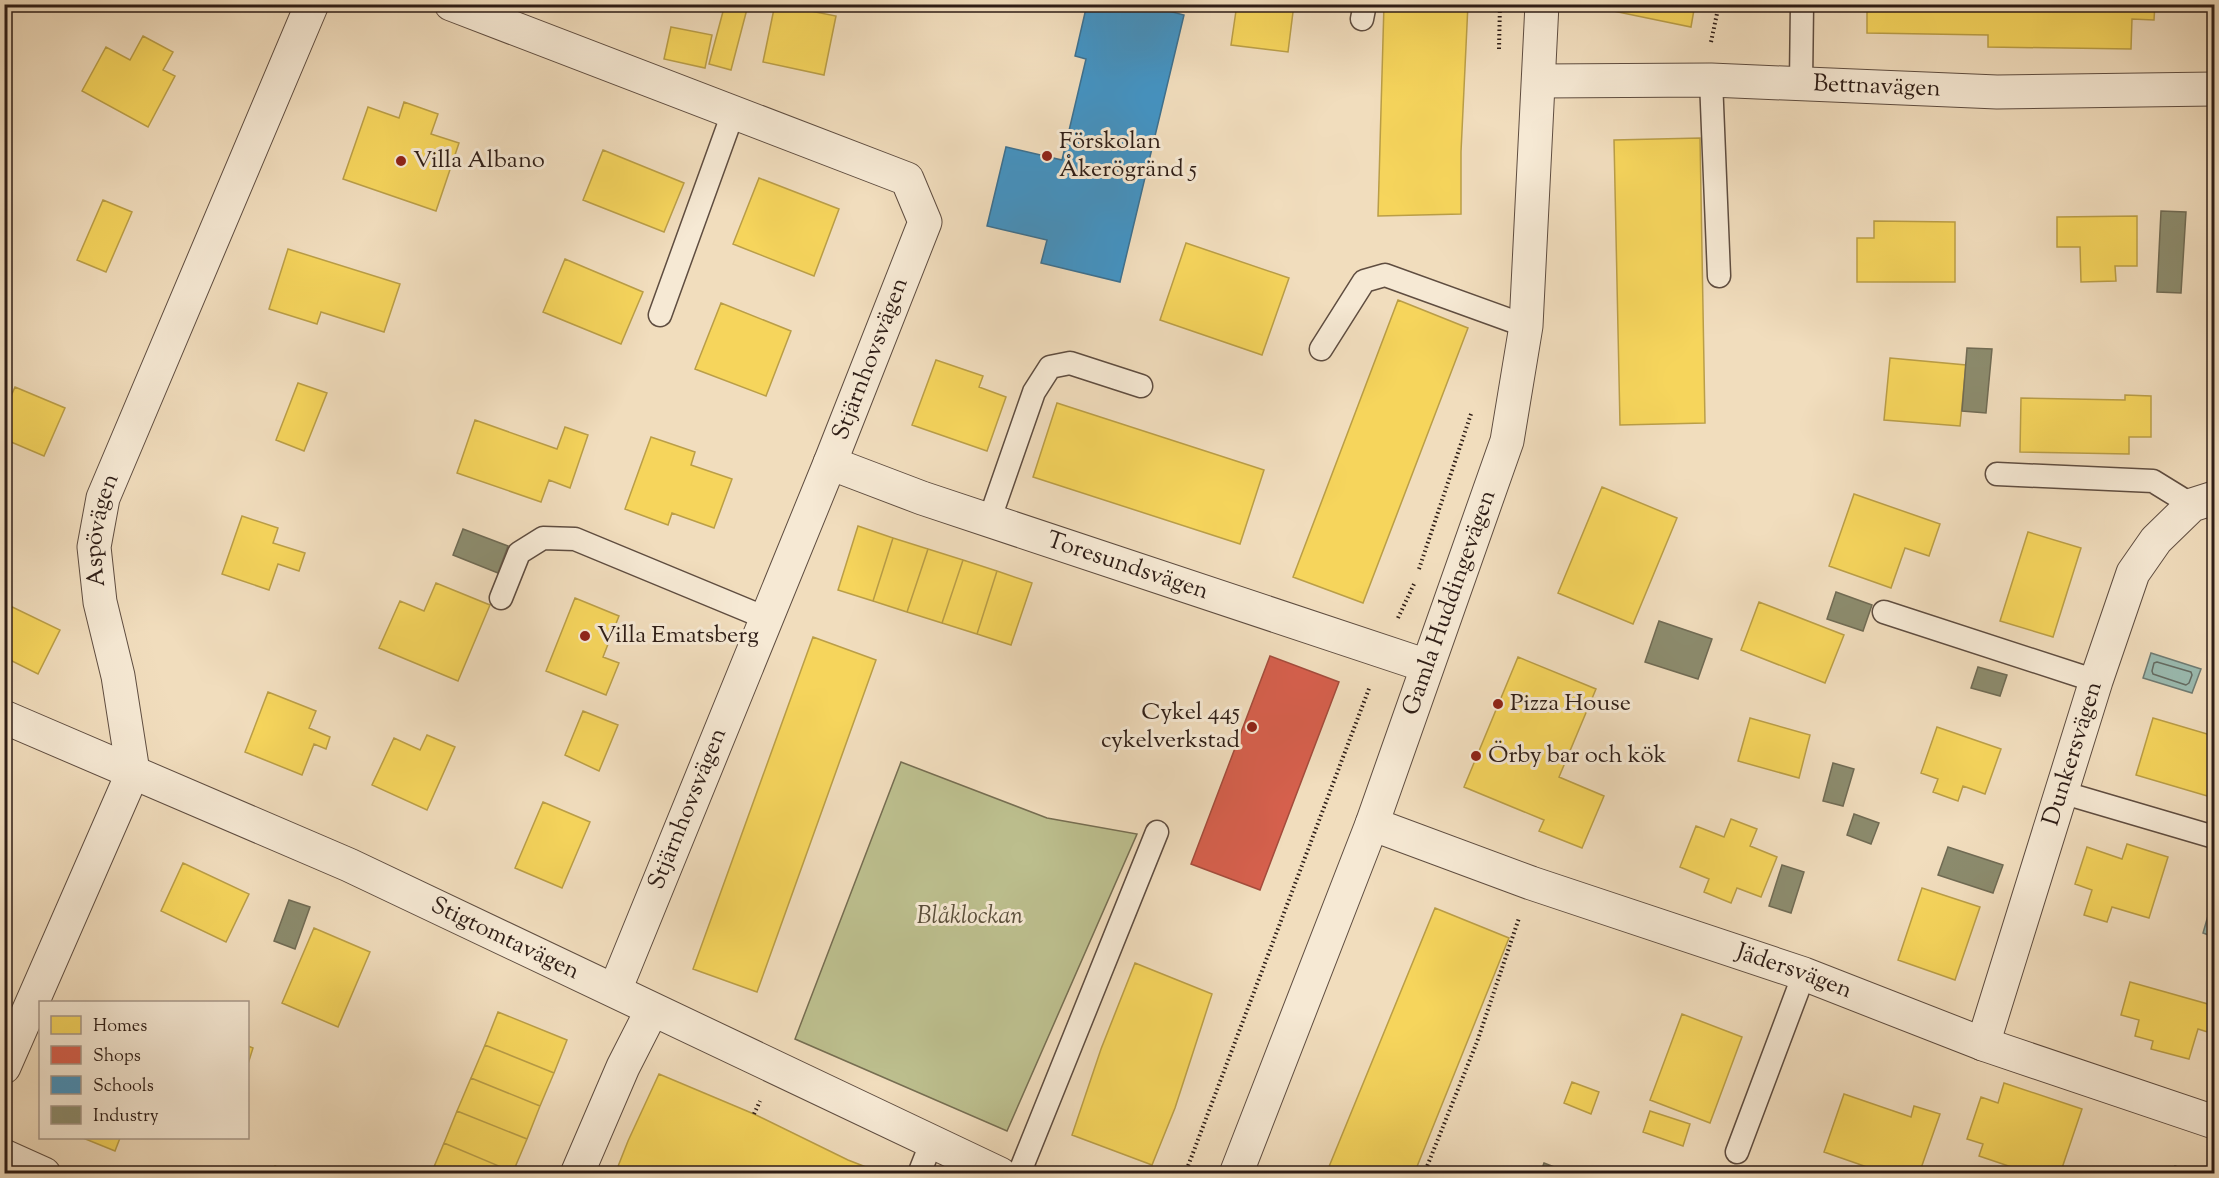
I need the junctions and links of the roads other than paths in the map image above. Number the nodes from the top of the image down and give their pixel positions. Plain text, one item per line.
1 (312, 4) edge
2 (451, 4) edge
3 (1542, 4) edge
4 (1802, 4) edge
5 (1711, 80) junction
6 (1539, 81) junction
7 (1801, 83) junction
8 (2214, 89) edge
9 (733, 113) junction
10 (1719, 276) dead end
11 (660, 315) dead end
12 (1526, 326) junction
13 (1321, 349) dead end
14 (1142, 386) dead end
15 (830, 463) junction
16 (1997, 474) dead end
17 (2203, 502) edge
18 (989, 521) junction
19 (501, 598) dead end
20 (1884, 612) dead end
21 (766, 618) junction
22 (1427, 666) junction
23 (2096, 681) junction
24 (4, 717) edge
25 (133, 772) junction
26 (2061, 792) junction
27 (1372, 824) junction
28 (1157, 832) dead end
29 (2214, 837) edge
30 (1804, 974) junction
31 (615, 990) junction
32 (652, 1010) junction
33 (1983, 1044) junction
34 (4, 1066) edge
35 (2214, 1122) edge
36 (932, 1141) junction
37 (1737, 1152) dead end
38 (4, 1156) edge
39 (44, 1173) edge
40 (576, 1173) edge
41 (919, 1173) edge
42 (1000, 1173) edge
43 (1019, 1173) edge
44 (1236, 1173) edge

1 - 25 street, Aspövägen
2 - 9 street, Stjärnhovsvägen
3 - 6 street, Gamla Huddingevägen
4 - 7 lane
5 - 6 street, Bettnavägen
5 - 7 street, Bettnavägen
5 - 10 lane
6 - 12 street, Gamla Huddingevägen
7 - 8 street, Bettnavägen
9 - 11 lane
9 - 15 street, Stjärnhovsvägen
12 - 13 lane
12 - 22 street, Gamla Huddingevägen
14 - 18 lane
15 - 18 street, Toresundsvägen
15 - 21 street, Stjärnhovsvägen
16 - 17 lane
17 - 23 street, Dunkersvägen
18 - 22 street, Toresundsvägen
19 - 21 lane
20 - 23 lane
21 - 31 street, Stjärnhovsvägen
22 - 27 street, Gamla Huddingevägen
23 - 26 street, Dunkersvägen
24 - 25 street, Stigtomtavägen
25 - 31 street, Stigtomtavägen
25 - 34 street
26 - 29 lane
26 - 33 street, Dunkersvägen
27 - 30 street, Jädersvägen
27 - 44 street, Gamla Huddingevägen
28 - 43 lane
30 - 33 street, Jädersvägen
30 - 37 lane
31 - 32 street, Stigtomtavägen
32 - 36 street, Stigtomtavägen
32 - 40 street
33 - 35 street, Jädersvägen
36 - 41 lane
36 - 42 street, Stigtomtavägen
38 - 39 street

